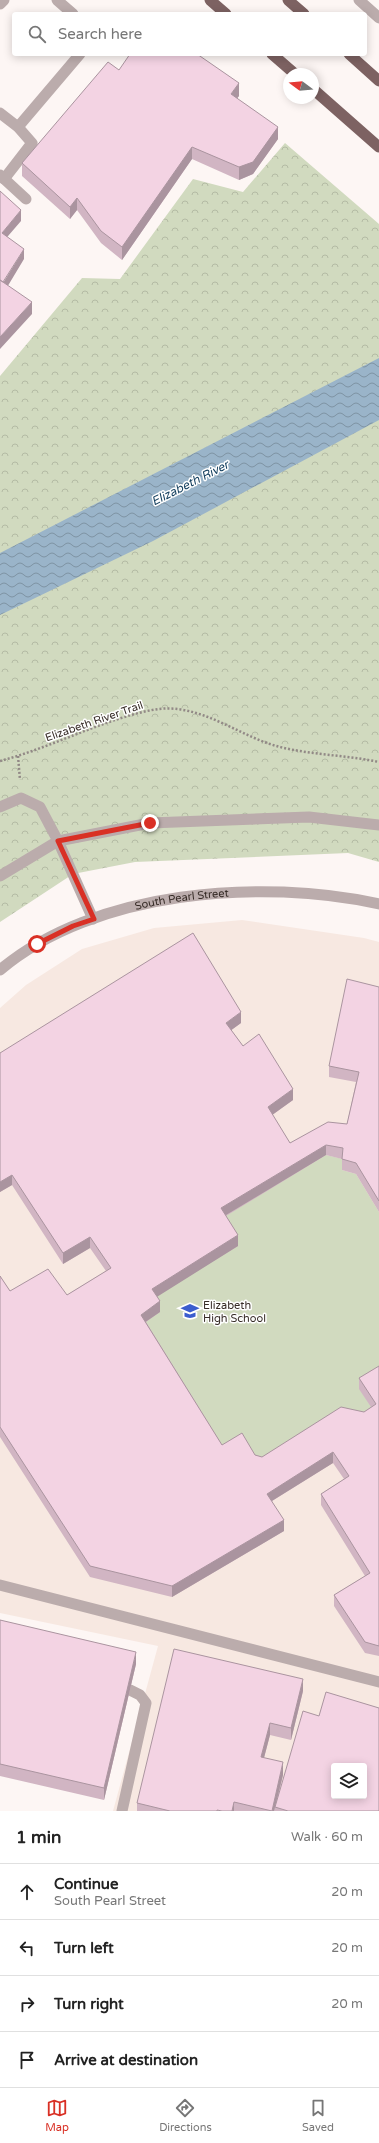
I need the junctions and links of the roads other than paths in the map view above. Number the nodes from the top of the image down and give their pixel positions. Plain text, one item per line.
1 (4, 0) edge
2 (57, 0) edge
3 (210, 0) edge
4 (288, 0) edge
5 (359, 0) edge
6 (0, 4) edge
7 (71, 12) edge
8 (224, 12) edge
9 (302, 12) edge
10 (379, 18) edge
11 (78, 56) edge
12 (274, 56) edge
13 (351, 56) edge
14 (288, 68) edge
15 (379, 81) edge
16 (319, 95) edge
17 (0, 113) edge
18 (18, 127) junction
19 (379, 147) edge
20 (2, 177) edge
21 (26, 199) dead end
22 (0, 807) edge
23 (379, 825) edge
24 (58, 841) junction
25 (0, 876) edge
26 (379, 904) edge
27 (94, 919) junction
28 (0, 970) edge
29 (0, 1585) edge
30 (379, 1682) edge
31 (130, 1690) edge
32 (122, 1811) edge

1 - 6 street
2 - 7 street
3 - 8 highway
4 - 9 highway
5 - 10 street
11 - 18 street
12 - 14 highway
13 - 15 highway
16 - 19 highway
17 - 18 street
18 - 20 street
20 - 21 street
22 - 24 street
23 - 24 street
24 - 25 street
24 - 27 street
26 - 27 street, South Pearl Street
27 - 28 street, South Pearl Street
29 - 30 street
31 - 32 street

